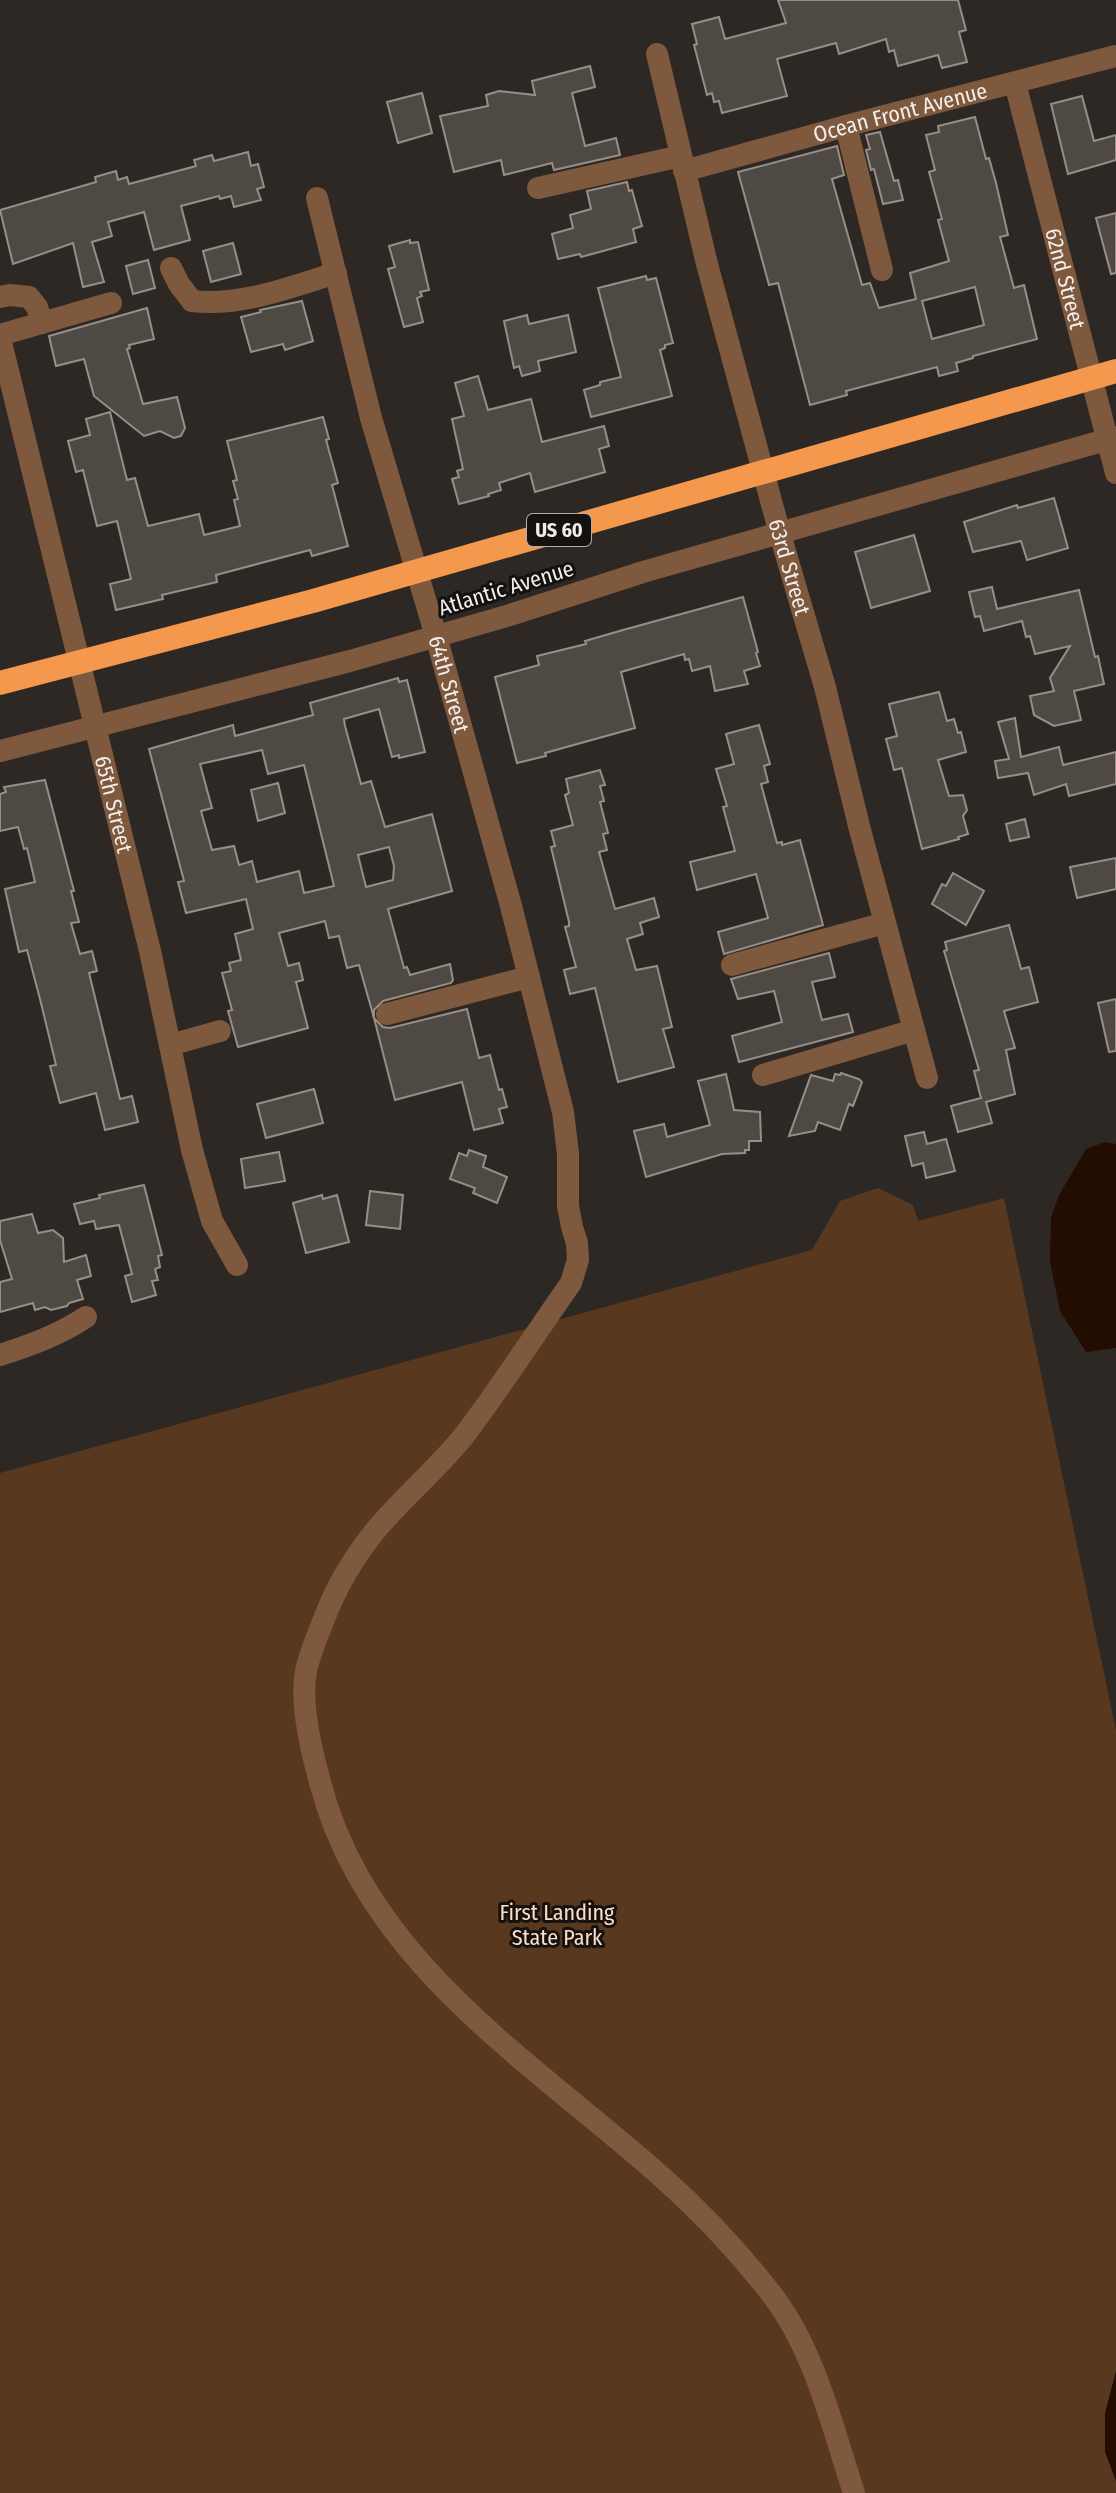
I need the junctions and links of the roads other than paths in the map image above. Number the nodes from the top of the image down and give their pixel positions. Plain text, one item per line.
1 (657, 54) dead end
2 (1116, 56) edge
3 (1015, 83) junction
4 (846, 126) junction
5 (683, 164) junction
6 (538, 188) dead end
7 (317, 198) dead end
8 (171, 268) dead end
9 (882, 270) dead end
10 (336, 273) junction
11 (0, 297) edge
12 (111, 303) dead end
13 (42, 323) junction
14 (0, 336) edge
15 (1116, 371) edge
16 (1091, 378) junction
17 (6, 388) edge
18 (1112, 438) edge
19 (763, 471) junction
20 (1116, 473) edge
21 (780, 534) junction
22 (415, 572) junction
23 (436, 636) junction
24 (78, 663) junction
25 (0, 683) edge
26 (93, 727) junction
27 (0, 751) edge
28 (885, 923) junction
29 (732, 965) dead end
30 (529, 977) junction
31 (387, 1014) dead end
32 (914, 1030) junction
33 (220, 1031) dead end
34 (170, 1045) junction
35 (763, 1075) dead end
36 (927, 1078) dead end
37 (237, 1265) dead end
38 (86, 1317) dead end
39 (0, 1355) edge
40 (854, 2493) edge

1 - 5 street, 63rd Street
2 - 3 street, Ocean Front Avenue
3 - 4 street, Ocean Front Avenue
3 - 16 street, 62nd Street
4 - 5 street, Ocean Front Avenue
4 - 9 street
5 - 6 street, Ocean Front Avenue
5 - 19 street, 63rd Street
7 - 10 street, 64th Street
8 - 10 street
10 - 22 street, 64th Street
11 - 13 street
12 - 13 street
13 - 14 street
14 - 17 street, 65th Street
15 - 16 highway, Atlantic Avenue / US 60
16 - 18 street, 62nd Street
16 - 19 highway, Atlantic Avenue / US 60
17 - 24 street, 65th Street
18 - 20 street, 62nd Street
18 - 21 street, Atlantic Avenue
19 - 21 street, 63rd Street
19 - 22 highway, Atlantic Avenue / US 60
21 - 23 street, Atlantic Avenue
21 - 28 street, 63rd Street
22 - 23 street, 64th Street
22 - 24 highway, Atlantic Avenue / US 60
23 - 26 street, Atlantic Avenue
23 - 30 street, 64th Street
24 - 25 highway, Atlantic Avenue / US 60
24 - 26 street, 65th Street
26 - 27 street, Atlantic Avenue
26 - 34 street, 65th Street
28 - 29 street
28 - 32 street, 63rd Street
30 - 31 street
30 - 40 street, 64th Street
32 - 35 street
32 - 36 street, 63rd Street
33 - 34 street
34 - 37 street, 65th Street
38 - 39 street

